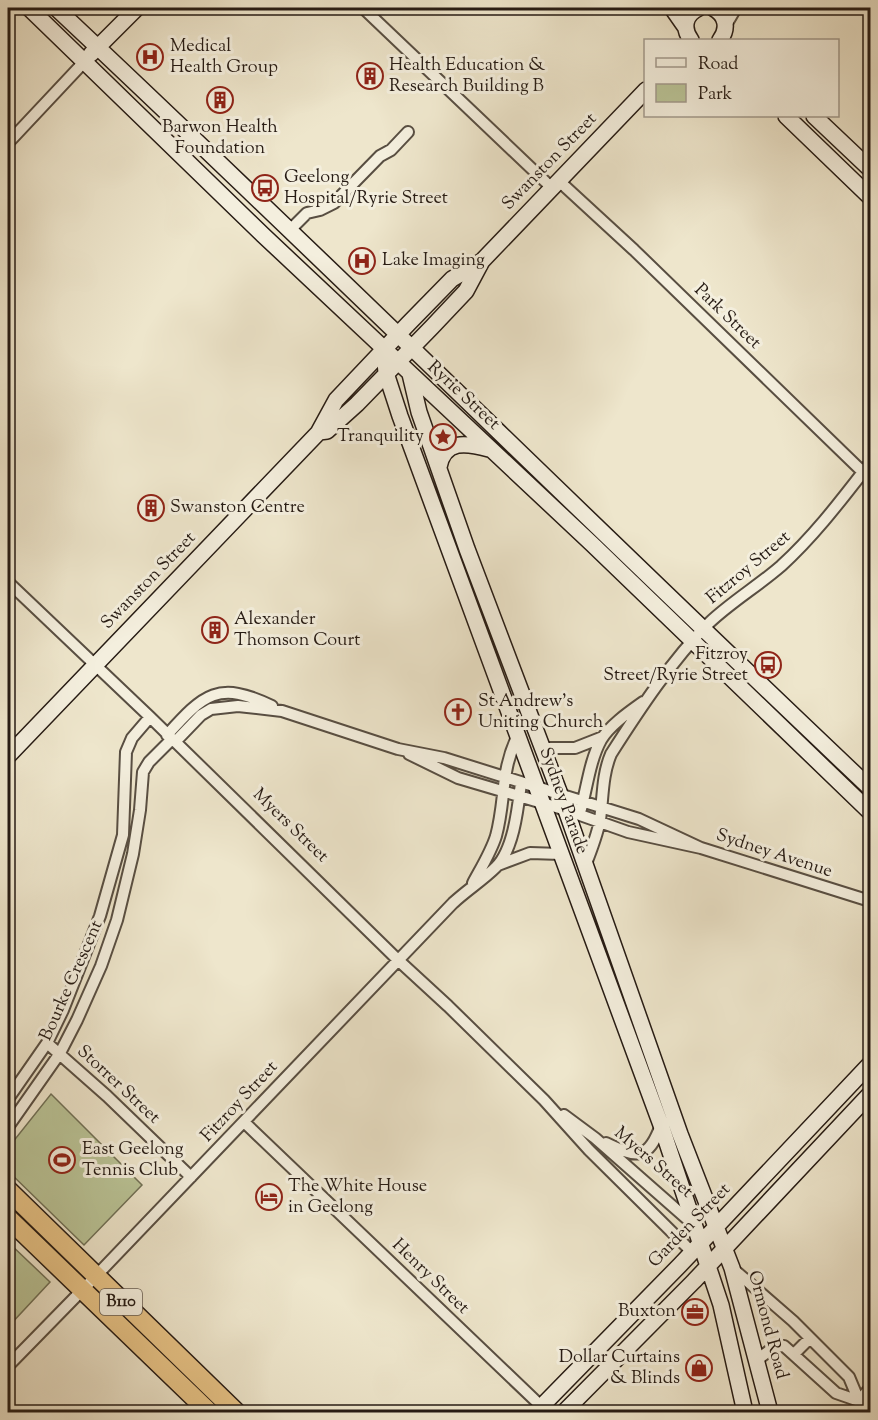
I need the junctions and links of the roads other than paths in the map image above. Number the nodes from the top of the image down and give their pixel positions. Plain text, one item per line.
1 (29, 8) edge
2 (56, 8) edge
3 (137, 8) edge
4 (363, 8) edge
5 (672, 8) edge
6 (699, 8) edge
7 (713, 8) edge
8 (736, 8) edge
9 (727, 34) edge
10 (686, 35) edge
11 (98, 47) junction
12 (85, 61) junction
13 (644, 91) edge
14 (787, 117) edge
15 (815, 117) edge
16 (408, 132) dead end
17 (8, 143) edge
18 (870, 169) edge
19 (556, 184) junction
20 (870, 197) edge
21 (290, 230) junction
22 (482, 261) junction
23 (398, 335) junction
24 (412, 347) junction
25 (384, 349) junction
26 (398, 362) junction
27 (386, 373) junction
28 (410, 373) junction
29 (318, 433) junction
30 (492, 450) junction
31 (439, 467) junction
32 (868, 471) edge
33 (8, 582) edge
34 (698, 635) junction
35 (95, 665) junction
36 (222, 693) junction
37 (648, 698) junction
38 (223, 706) junction
39 (282, 711) junction
40 (150, 717) junction
41 (518, 735) junction
42 (603, 737) junction
43 (172, 739) junction
44 (542, 748) junction
45 (398, 749) junction
46 (8, 756) edge
47 (504, 777) junction
48 (528, 785) junction
49 (870, 788) edge
50 (502, 792) junction
51 (560, 795) junction
52 (519, 797) junction
53 (583, 802) junction
54 (542, 803) junction
55 (601, 807) junction
56 (572, 812) junction
57 (870, 812) edge
58 (600, 822) junction
59 (701, 848) junction
60 (561, 854) junction
61 (585, 866) junction
62 (496, 867) junction
63 (472, 886) junction
64 (870, 901) edge
65 (398, 960) junction
66 (70, 991) junction
67 (86, 999) junction
68 (47, 1043) junction
69 (60, 1053) junction
70 (870, 1065) edge
71 (849, 1087) junction
72 (867, 1097) edge
73 (8, 1099) edge
74 (544, 1100) junction
75 (244, 1122) junction
76 (662, 1125) junction
77 (8, 1127) edge
78 (595, 1138) junction
79 (192, 1177) junction
80 (8, 1190) edge
81 (745, 1197) junction
82 (759, 1211) junction
83 (8, 1218) edge
84 (702, 1237) junction
85 (727, 1258) junction
86 (708, 1265) junction
87 (88, 1283) junction
88 (656, 1289) junction
89 (670, 1304) junction
90 (810, 1338) junction
91 (794, 1354) junction
92 (757, 1360) junction
93 (8, 1366) edge
94 (870, 1388) edge
95 (859, 1401) junction
96 (538, 1409) edge
97 (870, 1412) edge
98 (209, 1413) edge
99 (236, 1413) edge
100 (564, 1413) edge
101 (745, 1413) edge
102 (770, 1413) edge

1 - 12 street, Ryrie Street
2 - 11 street, Ryrie Street
3 - 11 street
4 - 19 street, Park Street
5 - 10 street
6 - 10 street
7 - 9 street
8 - 9 street
11 - 12 street
11 - 21 street, Ryrie Street
12 - 17 street
12 - 25 street, Ryrie Street
13 - 19 street, Swanston Street
14 - 20 street
15 - 18 street
16 - 21 street
19 - 22 street, Swanston Street
19 - 32 street, Park Street
21 - 23 street, Ryrie Street
22 - 23 street, Swanston Street
22 - 24 street, Swanston Street
23 - 24 street, Ryrie Street
23 - 25 street, Swanston Street
24 - 26 street, Swanston Street
24 - 28 street, Sydney Parade
24 - 34 street, Ryrie Street
25 - 26 street, Ryrie Street
25 - 27 street, Sydney Parade
25 - 29 street, Swanston Street
26 - 27 street, Swanston Street
26 - 28 street, Ryrie Street
27 - 29 street, Swanston Street
27 - 41 street, Sydney Parade
28 - 30 street, Ryrie Street
28 - 31 street, Sydney Parade
29 - 35 street, Swanston Street
30 - 31 street
30 - 34 street, Ryrie Street
31 - 44 street, Sydney Parade
32 - 34 street, Fitzroy Street
33 - 35 street, Myers Street
34 - 37 street, Fitzroy Street
34 - 49 street, Ryrie Street
34 - 57 street, Ryrie Street
35 - 40 street, Myers Street
35 - 46 street, Swanston Street
36 - 38 street
36 - 39 street, Sydney Avenue
36 - 43 street
37 - 42 street, Fitzroy Street
37 - 55 street, Fitzroy Street
38 - 39 street, Sydney Avenue
38 - 43 street, Sydney Avenue
39 - 45 street, Sydney Avenue
40 - 43 street, Myers Street
40 - 66 street, Bourke Crescent
41 - 47 street, Fitzroy Street
41 - 48 street, Sydney Parade
42 - 44 street, Fitzroy Street
42 - 53 street, Fitzroy Street
43 - 65 street, Myers Street
43 - 67 street, Bourke Crescent
44 - 51 street, Sydney Parade
45 - 47 street, Sydney Avenue
45 - 50 street, Sydney Avenue
47 - 48 street, Sydney Avenue
47 - 50 street, Fitzroy Street
48 - 51 street, Sydney Avenue
48 - 52 street, Fitzroy Street
48 - 54 street, Sydney Parade
50 - 52 street, Sydney Avenue
50 - 63 street, Fitzroy Street
51 - 53 street, Sydney Avenue
51 - 56 street, Sydney Parade
52 - 54 street, Sydney Avenue
52 - 62 street, Fitzroy Street
53 - 55 street, Sydney Avenue
53 - 56 street, Fitzroy Street
54 - 56 street, Sydney Avenue
54 - 60 street, Sydney Parade
55 - 58 street, Fitzroy Street
55 - 59 street, Sydney Avenue
56 - 58 street, Sydney Avenue
56 - 61 street, Sydney Parade
58 - 59 street, Sydney Avenue
58 - 61 street, Fitzroy Street
59 - 64 street, Sydney Avenue
60 - 62 street, Fitzroy Street
60 - 76 street, Sydney Parade
61 - 84 street, Sydney Parade
62 - 63 street, Fitzroy Street
63 - 65 street, Fitzroy Street
65 - 74 street, Myers Street
65 - 75 street, Fitzroy Street
66 - 67 street
66 - 68 street, Bourke Crescent
67 - 69 street, Bourke Crescent
68 - 69 street, Storrer Street
68 - 73 street, Bourke Crescent
69 - 77 street, Bourke Crescent
69 - 79 street, Storrer Street
70 - 71 street, Garden Street
71 - 72 street
71 - 81 street, Garden Street
72 - 82 street
74 - 78 street, Myers Street
74 - 84 street, Myers Street
75 - 79 street, Fitzroy Street
75 - 96 street, Henry Street
76 - 78 street
76 - 84 street, Sydney Parade
78 - 84 street, Myers Street
79 - 87 street, Fitzroy Street
80 - 87 highway, B110
81 - 82 street
81 - 84 street, Garden Street
82 - 85 street
83 - 87 highway, B110
84 - 85 street, Sydney Parade
84 - 86 street, Sydney Parade
84 - 88 street, Garden Street
85 - 86 street
85 - 90 street
85 - 92 street, Ormond Road
86 - 89 street
86 - 101 street
87 - 93 street, Fitzroy Street
87 - 98 highway, B110
87 - 99 highway, B110
88 - 89 street
88 - 96 street, Garden Street
89 - 100 street
90 - 91 street
90 - 95 street
91 - 92 street
91 - 95 street
92 - 102 street, Ormond Road
94 - 95 street
95 - 97 street

